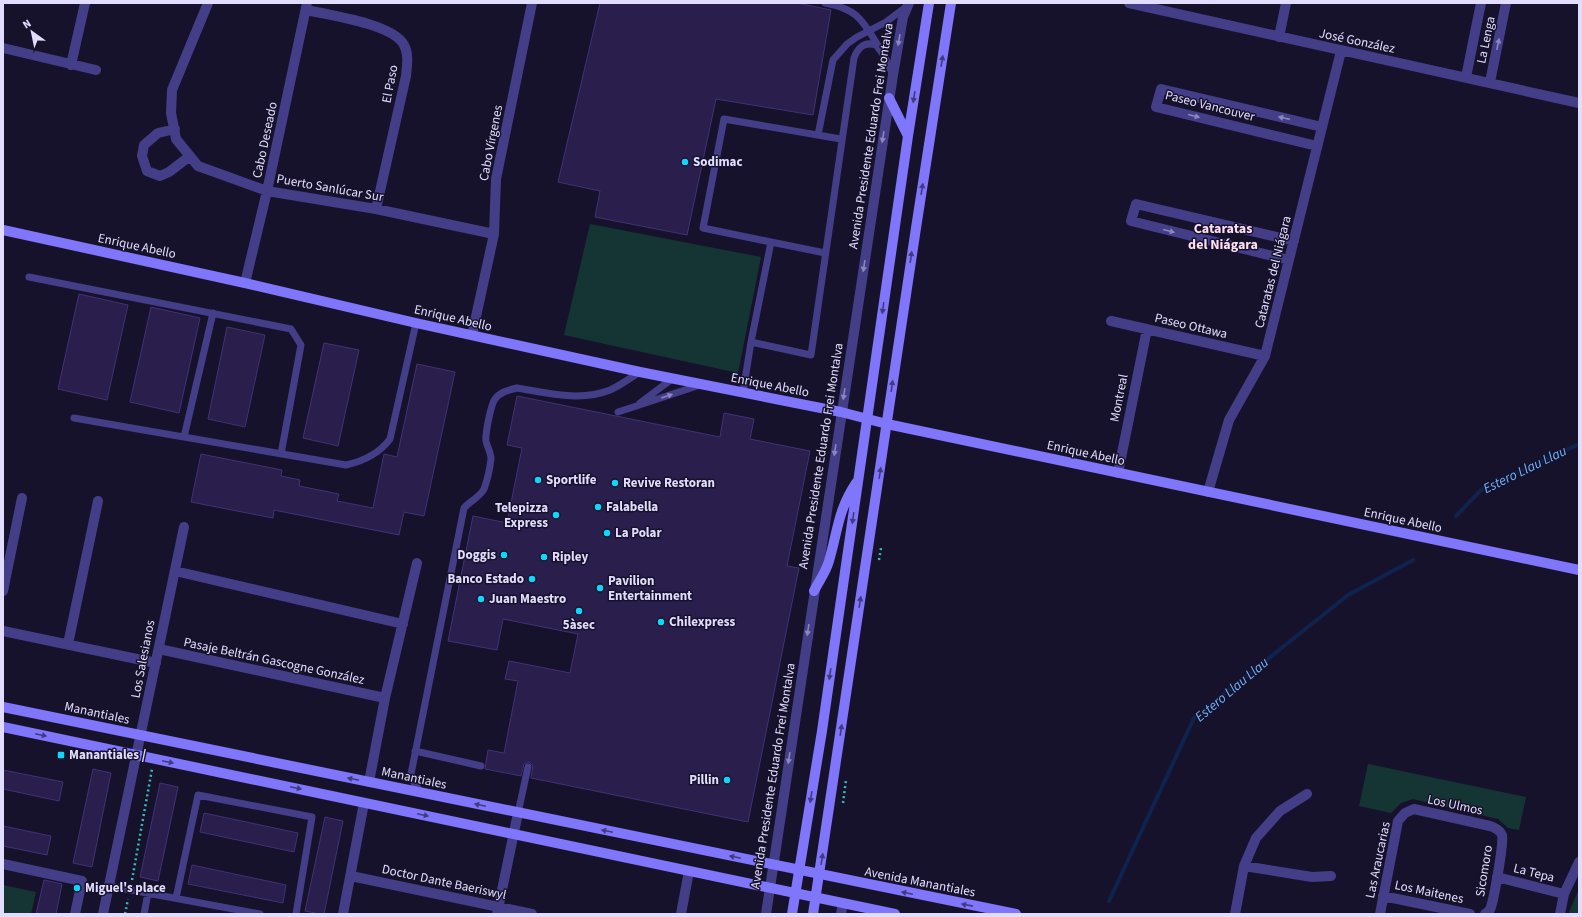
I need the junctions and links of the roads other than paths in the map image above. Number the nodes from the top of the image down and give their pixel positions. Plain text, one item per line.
1 (85, 3) edge
2 (208, 3) edge
3 (532, 3) edge
4 (825, 3) edge
5 (929, 3) edge
6 (951, 3) edge
7 (1129, 3) edge
8 (1286, 3) edge
9 (1481, 3) edge
10 (1506, 3) edge
11 (907, 5) edge
12 (306, 7) edge
13 (869, 31) junction
14 (1279, 37) junction
15 (3, 48) edge
16 (881, 50) junction
17 (1341, 51) junction
18 (71, 65) junction
19 (96, 70) dead end
20 (893, 75) junction
21 (1466, 77) junction
22 (1490, 82) junction
23 (889, 98) junction
24 (1579, 103) edge
25 (1322, 127) junction
26 (175, 134) junction
27 (818, 135) junction
28 (908, 136) junction
29 (841, 139) junction
30 (1317, 146) junction
31 (190, 156) junction
32 (267, 191) junction
33 (376, 209) junction
34 (3, 230) edge
35 (494, 234) junction
36 (1294, 241) junction
37 (771, 242) junction
38 (825, 252) junction
39 (1289, 260) junction
40 (29, 276) dead end
41 (245, 283) junction
42 (213, 313) junction
43 (1112, 321) dead end
44 (416, 323) junction
45 (1147, 329) junction
46 (472, 335) junction
47 (751, 342) junction
48 (1265, 356) junction
49 (640, 372) junction
50 (672, 379) junction
51 (701, 385) junction
52 (743, 392) junction
53 (633, 408) junction
54 (618, 412) dead end
55 (841, 412) junction
56 (74, 418) dead end
57 (868, 419) junction
58 (887, 424) junction
59 (184, 437) junction
60 (281, 454) junction
61 (1118, 473) junction
62 (859, 479) junction
63 (1208, 492) junction
64 (22, 498) dead end
65 (98, 501) dead end
66 (184, 527) dead end
67 (417, 563) dead end
68 (1579, 570) edge
69 (175, 571) junction
70 (3, 591) edge
71 (814, 591) junction
72 (403, 624) junction
73 (3, 630) edge
74 (68, 644) junction
75 (159, 649) junction
76 (156, 663) junction
77 (385, 698) junction
78 (3, 707) edge
79 (3, 727) edge
80 (142, 735) junction
81 (415, 751) junction
82 (137, 755) junction
83 (481, 766) dead end
84 (528, 767) dead end
85 (369, 782) junction
86 (421, 793) junction
87 (1307, 794) dead end
88 (364, 803) junction
89 (518, 813) junction
90 (1404, 813) joint
91 (1500, 831) joint
92 (513, 834) junction
93 (1579, 862) edge
94 (3, 864) edge
95 (773, 865) junction
96 (1244, 866) junction
97 (799, 870) junction
98 (689, 871) junction
99 (820, 875) junction
100 (351, 876) junction
101 (1331, 876) dead end
102 (1498, 877) junction
103 (109, 886) junction
104 (769, 888) junction
105 (148, 893) junction
106 (794, 893) junction
107 (1564, 894) junction
108 (1383, 896) junction
109 (816, 897) junction
110 (176, 898) junction
111 (843, 903) junction
112 (497, 910) edge
113 (75, 914) edge
114 (103, 914) edge
115 (144, 914) edge
116 (260, 914) edge
117 (296, 914) edge
118 (343, 914) edge
119 (532, 914) edge
120 (681, 914) edge
121 (766, 914) edge
122 (792, 914) edge
123 (813, 914) edge
124 (841, 914) edge
125 (895, 914) edge
126 (1016, 914) edge
127 (1235, 914) edge
128 (1380, 914) edge
129 (1470, 914) edge
130 (1485, 914) edge
131 (1560, 914) edge

1 - 18 street
2 - 26 street
3 - 35 street, Cabo Vírgenes
4 - 13 lane
5 -> 28 street
58 -> 6 street
7 - 14 street, José González
8 - 14 street
9 - 21 street, La Lenga
22 -> 10 street, La Lenga
11 - 13 lane
11 -> 20 street, Avenida Presidente Eduardo Frei Montalva
12 - 32 street, Cabo Deseado
12 - 33 street, El Paso
13 - 16 lane
13 - 27 lane
14 - 17 street, José González
15 - 18 street
16 - 20 lane
16 - 29 lane
17 - 21 street, José González
17 - 25 street, Cataratas del Niágara
18 - 19 street
20 - 23 street, Avenida Presidente Eduardo Frei Montalva
21 - 22 street, José González
22 - 24 street, José González
23 - 28 street
23 -> 55 street, Avenida Presidente Eduardo Frei Montalva
25 - 30 street, Cataratas del Niágara
25 -> 30 street, Paseo Vancouver
26 - 31 street, Puerto Sanlúcar Sur
26 - 31 street
27 - 29 lane
27 - 37 lane
28 -> 57 street
29 - 38 lane
30 - 36 street, Cataratas del Niágara
31 - 32 street, Puerto Sanlúcar Sur
32 - 33 street, Puerto Sanlúcar Sur
32 - 41 street, Cabo Deseado
33 - 35 street, Puerto Sanlúcar Sur
34 - 41 street, Enrique Abello
35 - 46 street, Cabo Vírgenes
36 - 39 street, Cataratas del Niágara
36 -> 39 street
37 - 38 lane
37 - 47 lane
38 - 47 lane
39 - 48 street, Cataratas del Niágara
40 - 42 lane
41 - 44 street, Enrique Abello
42 - 59 lane
42 - 60 lane
43 - 45 street, Paseo Ottawa
44 - 46 street, Enrique Abello
44 - 60 lane
45 - 48 street, Paseo Ottawa
45 - 61 street, Montreal
46 - 49 street, Enrique Abello
47 - 52 lane
48 - 63 street, Cataratas del Niágara
49 - 50 street, Enrique Abello
49 - 81 lane
50 - 51 street, Enrique Abello
50 - 53 lane
51 - 52 street, Enrique Abello
53 -> 51 lane
52 - 55 street, Enrique Abello
53 - 54 lane
55 - 57 street, Enrique Abello
55 -> 71 street, Avenida Presidente Eduardo Frei Montalva
56 - 59 lane
57 - 58 street, Enrique Abello
57 - 62 street
58 - 61 street, Enrique Abello
99 -> 58 street
59 - 60 lane
61 - 63 street, Enrique Abello
62 - 71 street
62 -> 97 street
63 - 68 street, Enrique Abello
64 - 70 street
65 - 74 street
66 - 69 street, Los Salesianos
67 - 72 street
69 - 72 street
69 - 75 street, Los Salesianos
71 -> 95 street, Avenida Presidente Eduardo Frei Montalva
72 - 77 street
73 - 74 street
74 - 76 street
75 - 76 street, Los Salesianos
75 - 77 street, Pasaje Beltrán Gascogne González
76 - 80 street, Los Salesianos
77 - 85 street
78 - 80 street, Manantiales
79 -> 82 street
80 - 82 street, Los Salesianos
85 -> 80 street, Manantiales
81 - 83 lane
81 - 86 lane
82 -> 88 street
82 - 103 street, Los Salesianos
84 - 89 lane
85 - 86 street, Manantiales
89 -> 86 street, Manantiales
87 - 96 street
88 -> 92 street
88 - 100 street
89 - 92 street
95 -> 89 street, Manantiales
90 - 91 street, Los Ulmos
90 - 108 street, Las Araucarias
91 - 102 street, Sicomoro
92 - 98 street
92 - 112 street
93 - 107 street
94 - 113 street
95 - 97 street, Manantiales
95 - 104 street, Avenida Presidente Eduardo Frei Montalva
96 - 101 street
96 - 127 street
97 - 99 street, Manantiales
97 - 106 street
98 - 104 street
98 - 120 street
99 - 109 street
126 -> 99 street, Avenida Manantiales
100 - 112 street, Doctor Dante Baeriswyl
100 - 118 street
102 - 107 street, La Tepa
102 - 130 street, Sicomoro
103 - 105 lane
103 - 114 street, Los Salesianos
104 - 106 street
104 - 121 street, Avenida Presidente Eduardo Frei Montalva
105 - 110 lane
105 - 115 lane
106 - 109 street
106 - 122 street
107 - 131 street
108 - 128 street, Las Araucarias
108 - 129 street, Los Maitenes
109 - 111 street
109 - 123 street
110 - 116 lane
110 - 117 lane
111 - 124 street
111 - 125 street
112 - 119 street, Doctor Dante Baeriswyl

